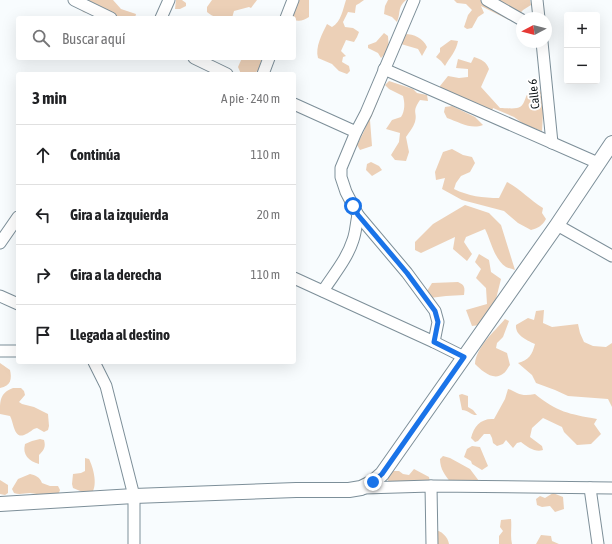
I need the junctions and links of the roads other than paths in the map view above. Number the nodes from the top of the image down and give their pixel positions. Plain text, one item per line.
1 (74, 0) edge
2 (169, 0) edge
3 (294, 0) edge
4 (414, 0) edge
5 (487, 0) edge
6 (537, 0) edge
7 (538, 12) edge
8 (107, 16) edge
9 (162, 16) edge
10 (287, 16) edge
11 (516, 17) edge
12 (543, 48) edge
13 (198, 60) edge
14 (268, 60) edge
15 (384, 69) junction
16 (223, 72) edge
17 (263, 72) edge
18 (296, 105) edge
19 (356, 132) junction
20 (552, 143) junction
21 (612, 143) edge
22 (598, 163) junction
23 (358, 215) junction
24 (16, 220) edge
25 (557, 225) junction
26 (0, 243) edge
27 (612, 256) edge
28 (296, 279) edge
29 (323, 291) junction
30 (0, 296) edge
31 (16, 303) edge
32 (434, 342) junction
33 (0, 351) edge
34 (16, 351) edge
35 (464, 357) junction
36 (95, 364) edge
37 (431, 486) junction
38 (361, 488) junction
39 (590, 488) junction
40 (612, 488) edge
41 (134, 496) junction
42 (0, 504) edge
43 (134, 544) edge
44 (432, 544) edge
45 (598, 544) edge

1 - 8 street
2 - 9 street
3 - 10 street
4 - 15 street
5 - 11 street
6 - 7 street
12 - 20 street, Calle 6
13 - 16 street
14 - 17 street
15 - 19 street
15 - 20 street
18 - 19 street
19 - 23 street
20 - 22 street
21 - 22 street
22 - 25 street
23 - 29 street
23 - 32 street
24 - 26 street
25 - 27 street
25 - 35 street
28 - 29 street
29 - 32 street
30 - 31 street
32 - 35 street
33 - 34 street
35 - 38 street
36 - 41 street
37 - 38 street
37 - 39 street
37 - 44 street
38 - 41 street
39 - 40 street
39 - 45 street
41 - 42 street
41 - 43 street

